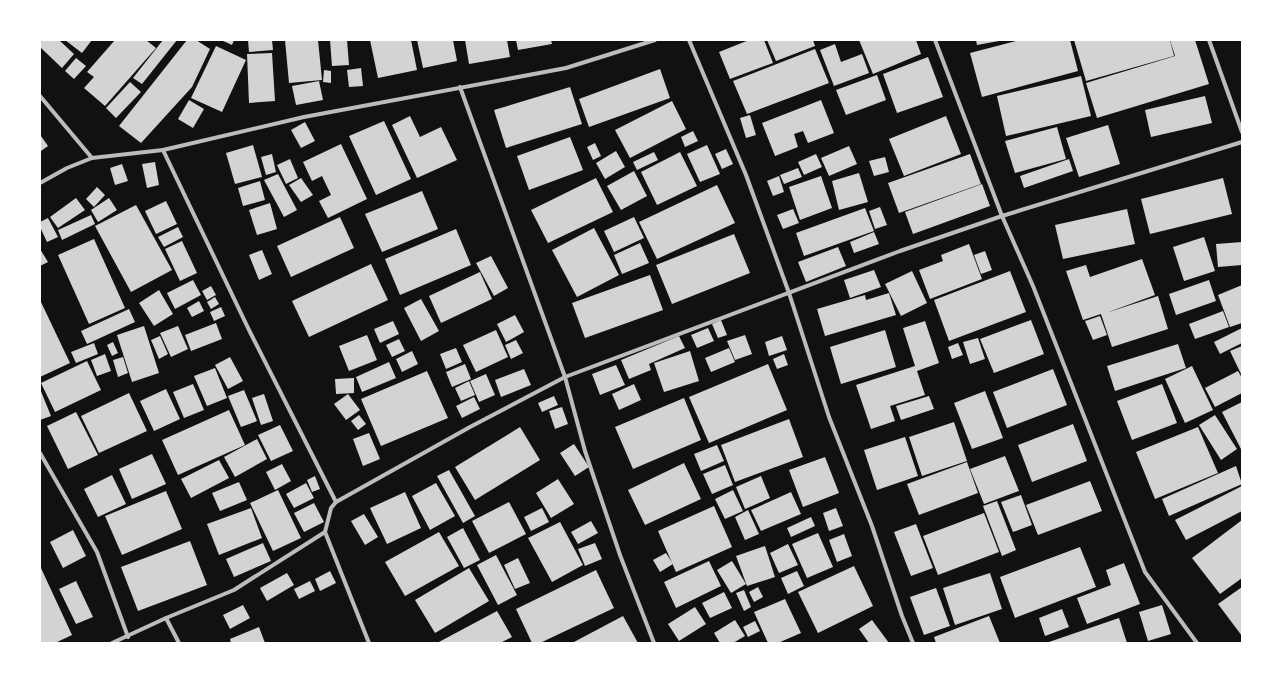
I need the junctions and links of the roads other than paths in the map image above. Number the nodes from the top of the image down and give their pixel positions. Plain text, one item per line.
1 (655, 40) edge
2 (689, 40) edge
3 (936, 40) edge
4 (1209, 40) edge
5 (460, 87) junction
6 (40, 96) edge
7 (1242, 132) edge
8 (1242, 142) edge
9 (163, 150) junction
10 (92, 158) junction
11 (40, 184) edge
12 (1002, 216) junction
13 (789, 292) junction
14 (564, 377) junction
15 (40, 453) edge
16 (336, 502) junction
17 (325, 532) junction
18 (166, 618) junction
19 (128, 637) junction
20 (112, 643) edge
21 (179, 643) edge
22 (369, 643) edge
23 (654, 643) edge
24 (913, 643) edge
25 (1197, 643) edge

1 - 5 street
2 - 13 street
3 - 12 street
4 - 7 street
5 - 9 street
5 - 14 street
6 - 10 street
8 - 12 street
9 - 10 street
9 - 16 street
10 - 11 street
12 - 13 street
12 - 25 street
13 - 14 street
13 - 24 street
14 - 16 street
14 - 23 street
15 - 19 street
16 - 17 street
17 - 18 street
17 - 22 street
18 - 19 street
18 - 21 street
19 - 20 street

